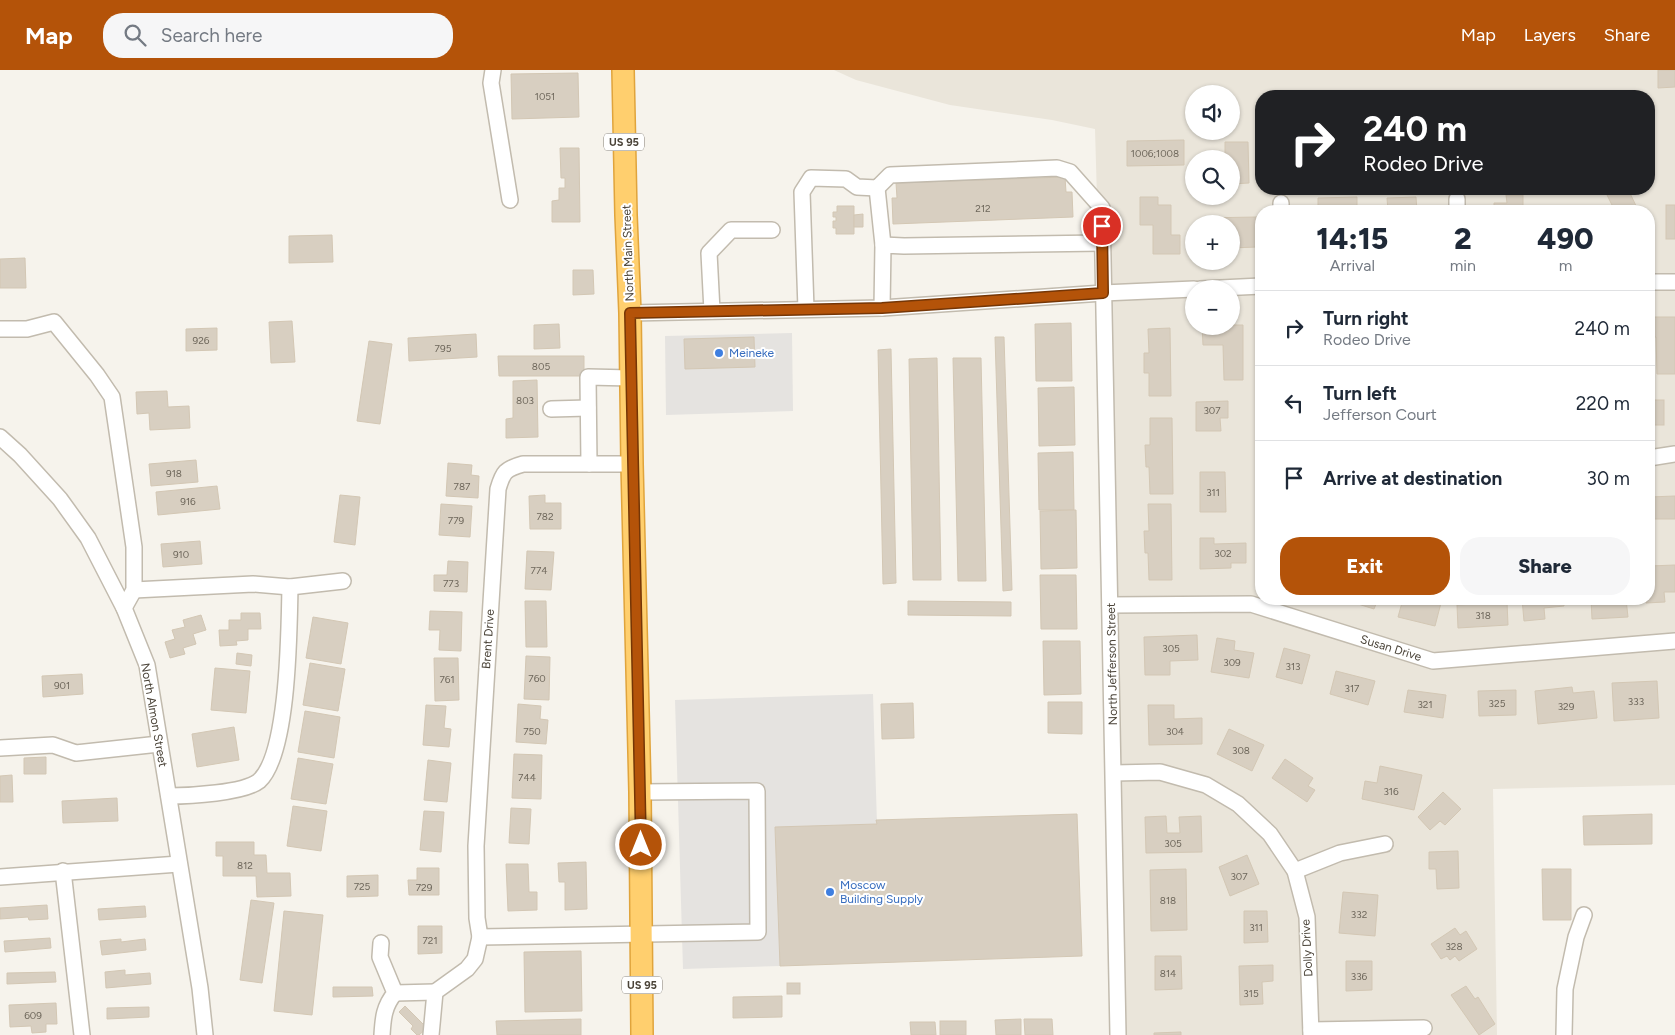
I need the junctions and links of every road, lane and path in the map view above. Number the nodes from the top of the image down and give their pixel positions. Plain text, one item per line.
1 (493, 70) edge
2 (623, 70) edge
3 (877, 188) junction
4 (510, 200) dead end
5 (772, 230) dead end
6 (1102, 243) junction
7 (882, 245) junction
8 (1655, 282) edge
9 (1675, 282) edge
10 (1255, 286) edge
11 (1240, 287) edge
12 (1185, 289) edge
13 (1103, 293) junction
14 (882, 308) junction
15 (806, 309) junction
16 (712, 311) junction
17 (630, 313) junction
18 (0, 329) edge
19 (631, 378) junction
20 (551, 408) dead end
21 (588, 408) junction
22 (0, 437) edge
23 (1675, 454) edge
24 (1655, 457) edge
25 (589, 464) junction
26 (632, 464) junction
27 (343, 581) dead end
28 (290, 587) junction
29 (134, 590) junction
30 (1110, 604) junction
31 (124, 608) junction
32 (1675, 641) edge
33 (159, 744) junction
34 (0, 748) edge
35 (1114, 773) junction
36 (640, 792) junction
37 (169, 796) junction
38 (1385, 844) dead end
39 (179, 864) junction
40 (63, 872) junction
41 (1295, 872) junction
42 (0, 876) edge
43 (1584, 915) dead end
44 (641, 934) junction
45 (480, 937) junction
46 (380, 944) dead end
47 (434, 992) junction
48 (395, 993) junction
49 (1424, 1028) dead end
50 (1311, 1032) edge
51 (82, 1035) edge
52 (205, 1035) edge
53 (382, 1035) edge
54 (431, 1035) edge
55 (642, 1035) edge
56 (1118, 1035) edge
57 (1564, 1035) edge

1 - 4 street
2 - 17 highway, North Main Street / US 95
3 - 6 street, North Jefferson Street
3 - 7 street
3 - 15 street
5 - 16 street
6 - 7 street
6 - 13 street, North Jefferson Street
7 - 14 street
8 - 9 street
10 - 11 street
12 - 13 street
13 - 14 street
13 - 30 street, North Jefferson Street
14 - 15 street
15 - 16 street
16 - 17 street
17 - 19 highway, North Main Street / US 95
18 - 29 street
19 - 21 street
19 - 26 highway, North Main Street / US 95
20 - 21 street
21 - 25 street
22 - 31 street, North Almon Street
23 - 24 street
25 - 26 street, Brent Drive
25 - 45 street, Brent Drive
26 - 36 highway, North Main Street / US 95
27 - 28 street
28 - 29 street
28 - 37 street
29 - 31 street
30 - 32 street, Susan Drive
30 - 35 street, North Jefferson Street
31 - 33 street, North Almon Street
33 - 34 street
33 - 37 street, North Almon Street
35 - 41 street, Dolly Drive
35 - 56 street, North Jefferson Street
36 - 44 highway, North Main Street / US 95
36 - 44 street
37 - 39 street, North Almon Street
38 - 41 street
39 - 40 street
39 - 52 street, North Almon Street
40 - 42 street
40 - 51 street
41 - 50 street, Dolly Drive
43 - 57 street
44 - 45 street
44 - 55 highway, North Main Street / US 95
45 - 47 street, Brent Drive
46 - 48 street
47 - 48 street
47 - 54 street
48 - 53 street
49 - 50 street

